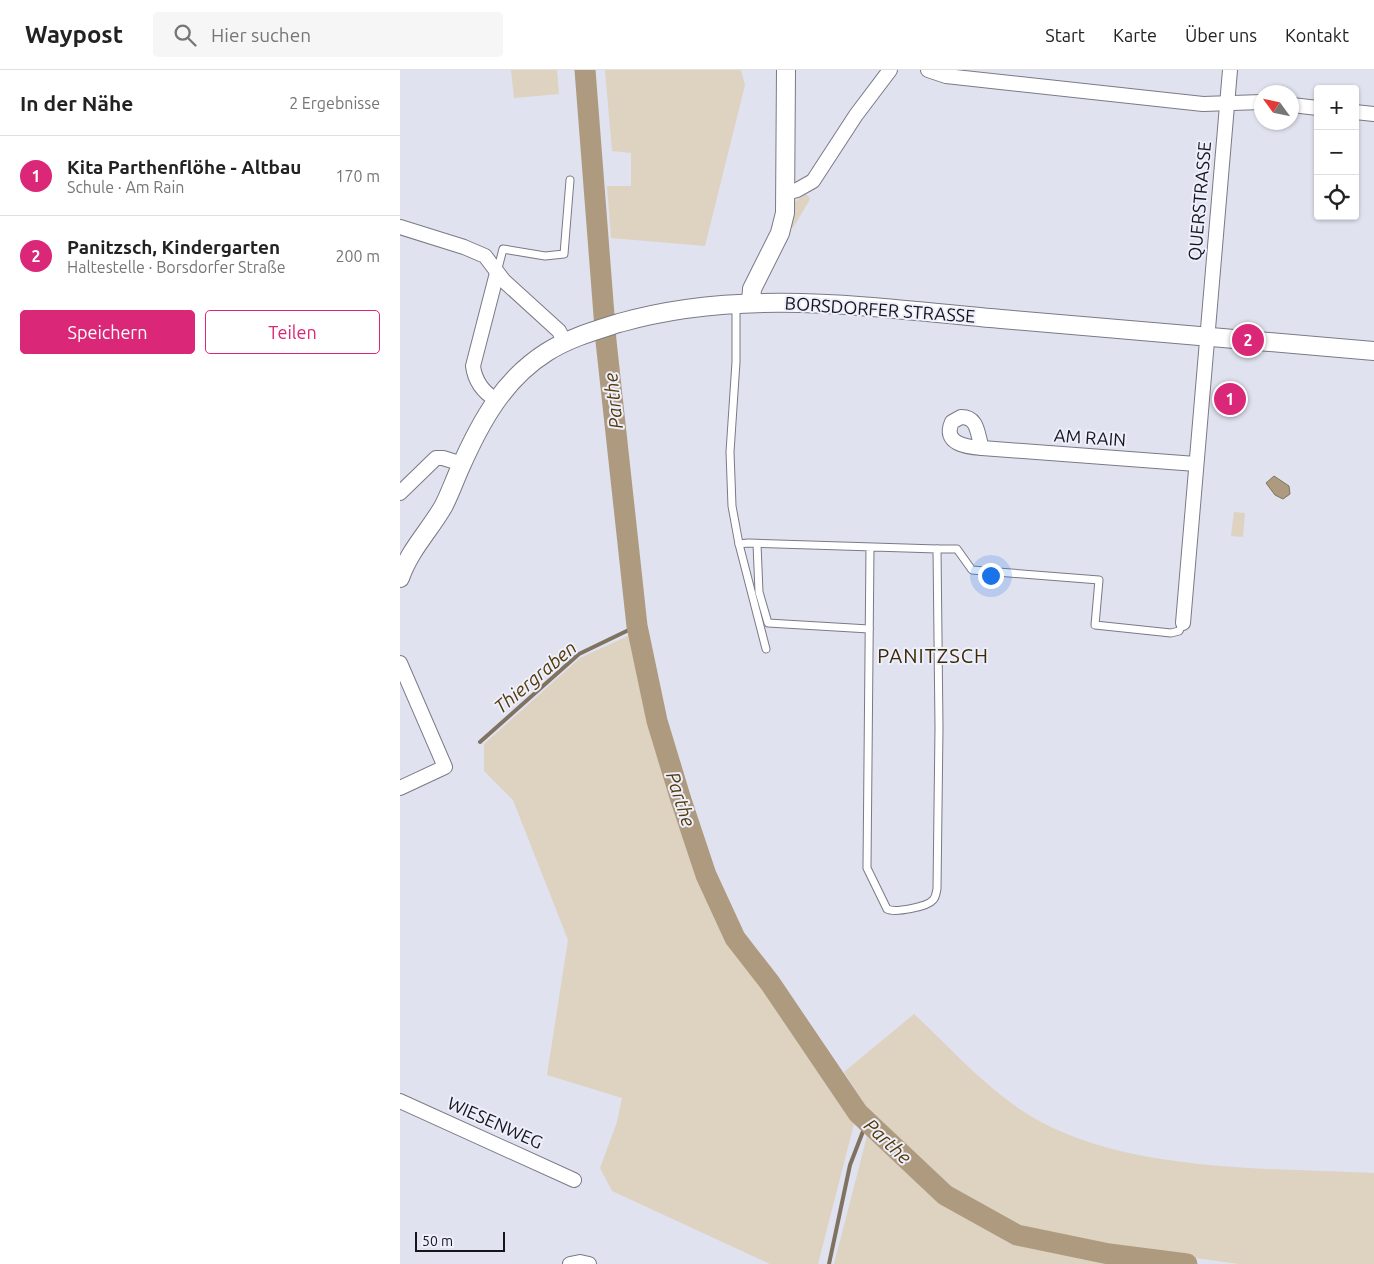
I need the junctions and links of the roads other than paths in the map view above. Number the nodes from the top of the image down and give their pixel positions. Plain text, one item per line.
1 (786, 70) edge
2 (890, 70) edge
3 (928, 70) edge
4 (1230, 70) edge
5 (1254, 102) edge
6 (1227, 103) junction
7 (1299, 106) edge
8 (1314, 108) edge
9 (1359, 112) edge
10 (1374, 114) edge
11 (570, 180) dead end
12 (786, 193) junction
13 (400, 227) edge
14 (497, 273) junction
15 (743, 302) junction
16 (1208, 336) junction
17 (565, 343) junction
18 (1374, 351) edge
19 (496, 400) junction
20 (982, 448) dead end
21 (462, 464) junction
22 (1196, 464) junction
23 (400, 493) edge
24 (739, 544) junction
25 (757, 544) junction
26 (870, 547) junction
27 (937, 548) junction
28 (400, 578) edge
29 (1183, 623) joint
30 (869, 629) junction
31 (766, 649) dead end
32 (400, 662) edge
33 (400, 788) edge
34 (400, 1101) edge
35 (574, 1180) dead end
36 (570, 1264) edge
37 (589, 1264) edge

1 - 12 street
2 - 12 street
3 - 6 street
4 - 6 street, QUERSTRASSE
5 - 6 street
6 - 16 street, QUERSTRASSE
7 - 8 street
9 - 10 street
11 - 14 lane
12 - 15 street
13 - 14 street
14 - 17 street
14 - 19 street
15 - 16 street, BORSDORFER STRASSE
15 - 17 street, BORSDORFER STRASSE
15 - 24 lane
16 - 18 street, BORSDORFER STRASSE
16 - 22 street
17 - 19 street, BORSDORFER STRASSE
19 - 21 street, BORSDORFER STRASSE
20 - 22 street, AM RAIN
21 - 23 street
21 - 28 street, BORSDORFER STRASSE
22 - 29 street
24 - 25 lane
24 - 31 lane
25 - 26 lane
25 - 30 lane
26 - 27 lane
26 - 30 lane
27 - 29 lane
27 - 30 lane
32 - 33 street
34 - 35 street, WIESENWEG
36 - 37 street

